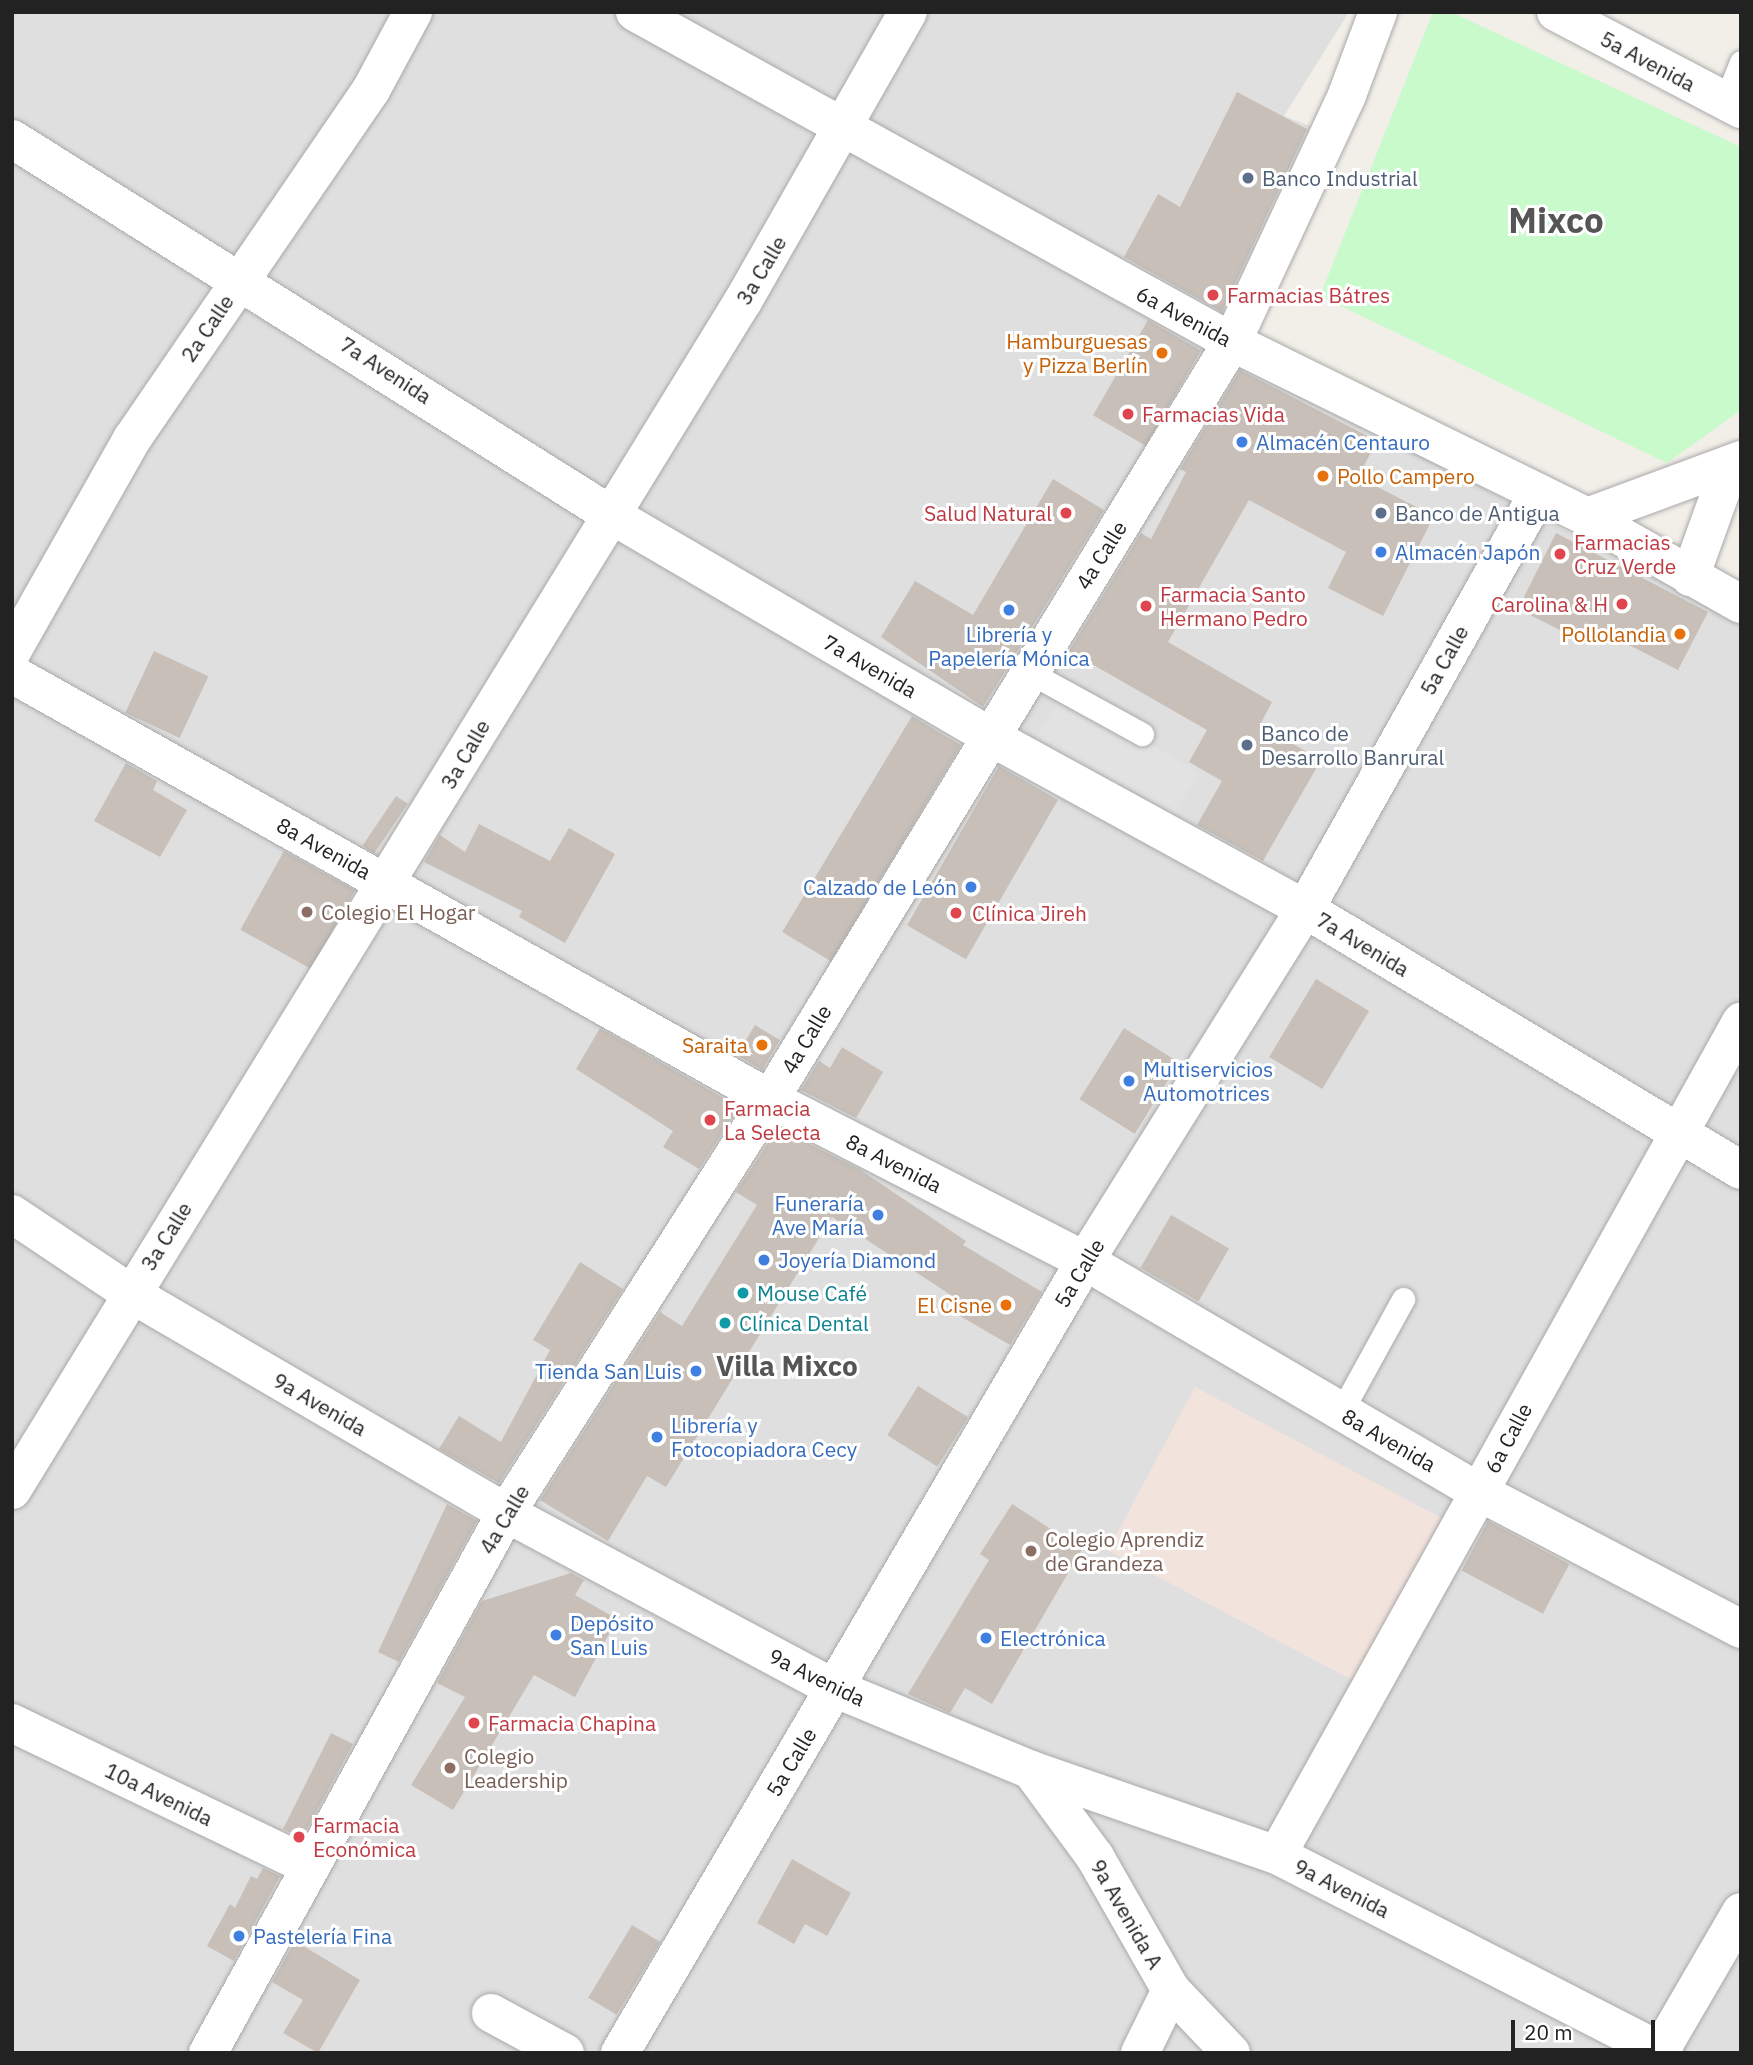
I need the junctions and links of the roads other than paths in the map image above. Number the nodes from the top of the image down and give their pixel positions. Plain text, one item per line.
1 (413, 12) edge
2 (635, 12) edge
3 (908, 12) edge
4 (1378, 12) edge
5 (1556, 12) edge
6 (1741, 62) edge
7 (1733, 105) edge
8 (843, 131) junction
9 (12, 139) edge
10 (241, 277) junction
11 (1232, 342) junction
12 (1736, 463) edge
13 (1538, 493) junction
14 (608, 513) junction
15 (1587, 517) junction
16 (1690, 577) junction
17 (1741, 604) edge
18 (12, 650) edge
19 (1029, 672) junction
20 (12, 674) edge
21 (1142, 734) dead end
22 (989, 736) junction
23 (388, 884) junction
24 (1305, 909) junction
25 (1741, 1022) edge
26 (769, 1099) junction
27 (1675, 1131) junction
28 (1741, 1170) edge
29 (12, 1214) edge
30 (1085, 1261) junction
31 (130, 1293) junction
32 (1403, 1299) dead end
33 (1341, 1412) junction
34 (12, 1490) edge
35 (1479, 1492) junction
36 (506, 1513) junction
37 (1741, 1629) edge
38 (834, 1688) junction
39 (12, 1723) edge
40 (1031, 1770) junction
41 (1277, 1855) junction
42 (307, 1865) junction
43 (1741, 1912) edge
44 (1171, 1990) junction
45 (491, 2014) dead end
46 (628, 2050) edge
47 (1661, 2052) edge
48 (208, 2053) edge
49 (565, 2053) edge
50 (1140, 2053) edge
51 (1231, 2053) edge

1 - 10 street, 2a Calle
2 - 8 street, 6a Avenida
3 - 8 street, 3a Calle
4 - 11 street, 4a Calle
5 - 7 street, 5a Avenida
6 - 7 lane
8 - 11 street, 6a Avenida
8 - 14 street, 3a Calle
9 - 10 street, 7a Avenida
10 - 14 street, 7a Avenida
10 - 18 street, 2a Calle
11 - 13 street, 6a Avenida
11 - 19 street, 4a Calle
12 - 15 street
12 - 16 street
13 - 15 street, 6a Avenida
13 - 24 street, 5a Calle
14 - 22 street, 7a Avenida
14 - 23 street, 3a Calle
15 - 16 street, 6a Avenida
16 - 17 street, 6a Avenida
19 - 21 lane
19 - 22 street, 4a Calle
20 - 23 street, 8a Avenida
22 - 24 street, 7a Avenida
22 - 26 street, 4a Calle
23 - 26 street, 8a Avenida
23 - 31 street, 3a Calle
24 - 27 street, 7a Avenida
24 - 30 street, 5a Calle
25 - 27 street, 6a Calle
26 - 30 street, 8a Avenida
26 - 36 street, 4a Calle
27 - 28 street, 7a Avenida
27 - 35 street, 6a Calle
29 - 31 street, 9a Avenida
30 - 33 street, 8a Avenida
30 - 38 street, 5a Calle
31 - 34 street, 3a Calle
31 - 36 street, 9a Avenida
32 - 33 lane
33 - 35 street, 8a Avenida
35 - 37 street, 8a Avenida
35 - 41 street, 6a Calle
36 - 38 street, 9a Avenida
36 - 42 street, 4a Calle
38 - 40 street, 9a Avenida
38 - 46 street, 5a Calle
39 - 42 street, 10a Avenida
40 - 41 street, 9a Avenida
40 - 44 street, 9a Avenida A
41 - 47 street, 9a Avenida
42 - 48 street, 4a Calle
43 - 47 street
44 - 50 street
44 - 51 street, 9a Avenida A
45 - 49 street

